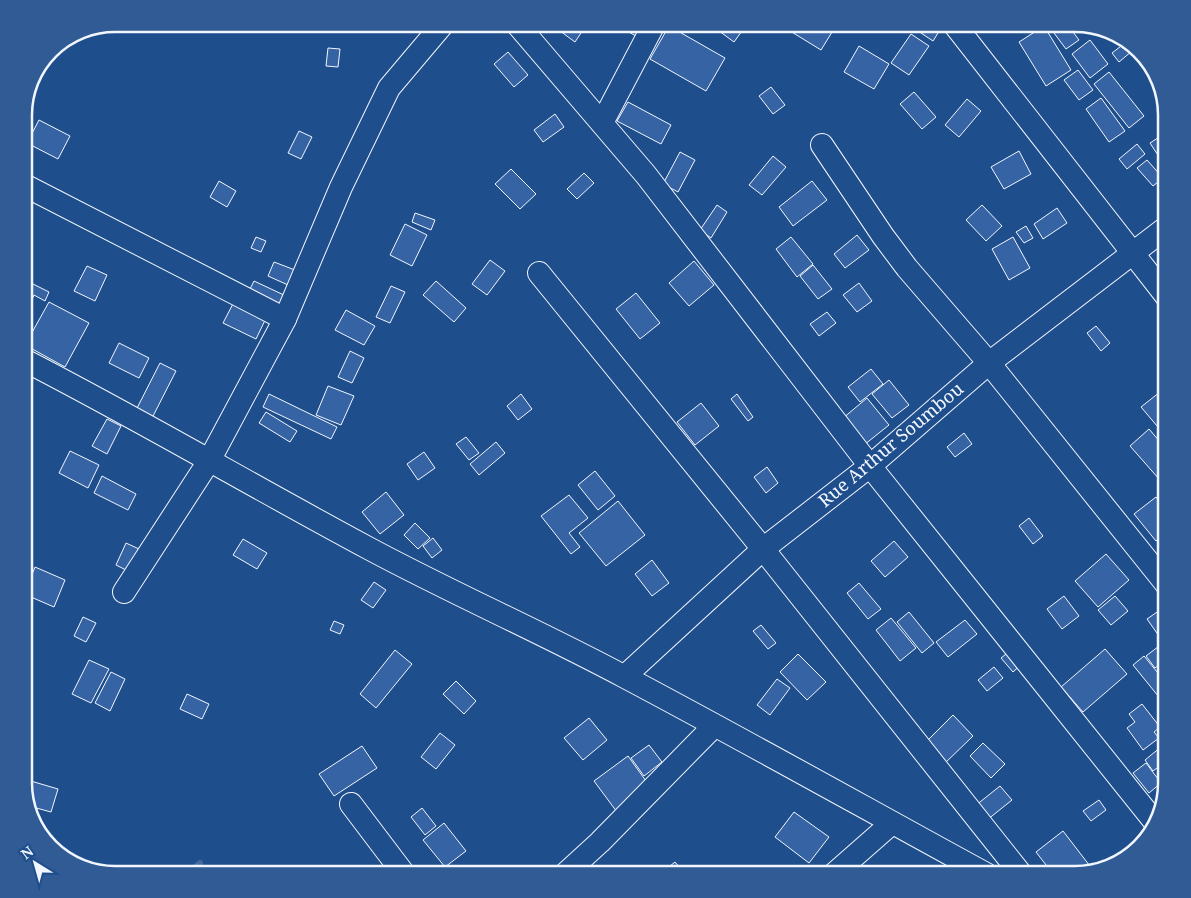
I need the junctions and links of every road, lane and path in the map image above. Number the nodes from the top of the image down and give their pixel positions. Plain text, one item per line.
1 (436, 32) edge
2 (524, 32) edge
3 (650, 32) edge
4 (960, 32) edge
5 (602, 123) junction
6 (822, 144) dead end
7 (33, 190) edge
8 (1158, 234) edge
9 (1134, 253) junction
10 (539, 273) dead end
11 (1158, 286) edge
12 (285, 319) junction
13 (989, 363) junction
14 (33, 365) edge
15 (209, 461) junction
16 (870, 466) junction
17 (763, 548) junction
18 (1158, 574) edge
19 (124, 592) dead end
20 (625, 676) junction
21 (714, 726) junction
22 (350, 804) dead end
23 (1150, 817) edge
24 (892, 823) junction
25 (398, 866) edge
26 (573, 866) edge
27 (843, 866) edge
28 (971, 866) edge
29 (1015, 866) edge

1 - 12 street
2 - 5 street
3 - 5 street
4 - 9 street
5 - 16 street
6 - 13 street
7 - 12 street
8 - 9 street, Rue Arthur Soumbou
9 - 11 street
9 - 13 street, Rue Arthur Soumbou
10 - 17 street
12 - 15 street
13 - 16 street, Rue Arthur Soumbou
13 - 18 street
14 - 15 street
15 - 19 street
15 - 20 street
16 - 17 street, Rue Arthur Soumbou
16 - 23 street
17 - 20 street, Rue Arthur Soumbou
17 - 29 street
20 - 21 street
21 - 24 street
21 - 26 street
22 - 25 street
24 - 27 street
24 - 28 street

